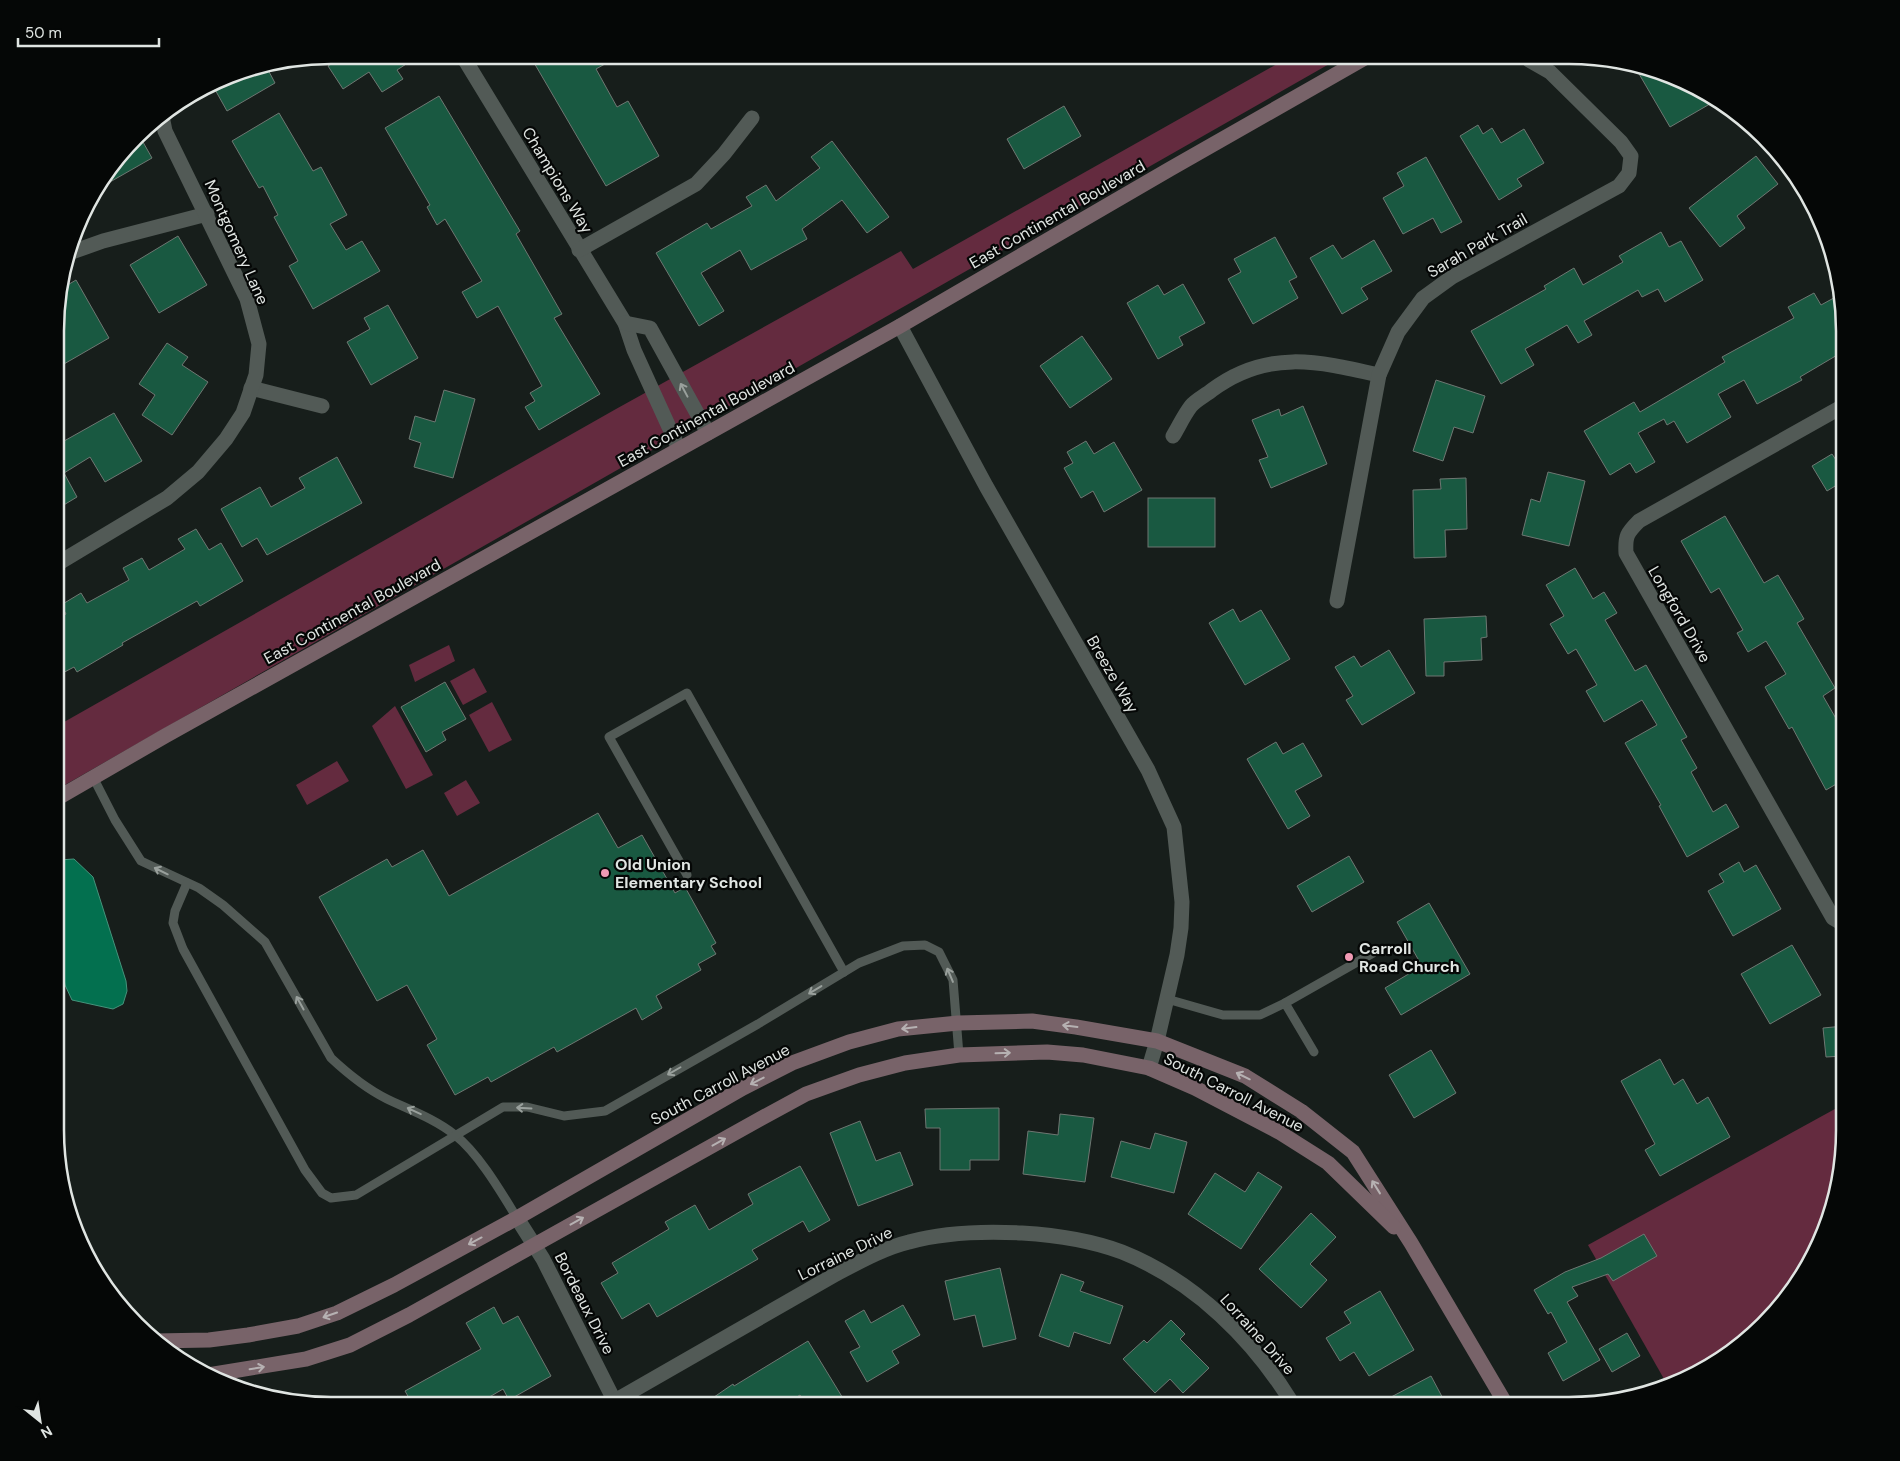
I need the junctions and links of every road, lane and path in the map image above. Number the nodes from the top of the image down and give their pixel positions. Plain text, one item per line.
1 (467, 64) edge
2 (1356, 64) edge
3 (1536, 64) edge
4 (1546, 64) edge
5 (1550, 72) junction
6 (752, 118) dead end
7 (163, 123) edge
8 (207, 214) junction
9 (579, 250) junction
10 (76, 251) edge
11 (625, 323) junction
12 (900, 326) junction
13 (1379, 375) junction
14 (251, 388) junction
15 (322, 406) dead end
16 (1836, 410) edge
17 (708, 432) junction
18 (1173, 436) dead end
19 (680, 449) junction
20 (64, 560) edge
21 (1337, 601) dead end
22 (93, 777) junction
23 (64, 794) edge
24 (687, 875) dead end
25 (187, 883) junction
26 (1836, 920) edge
27 (1373, 953) dead end
28 (844, 972) junction
29 (1167, 999) junction
30 (1285, 1003) junction
31 (958, 1023) junction
32 (1157, 1040) junction
33 (1314, 1052) dead end
34 (959, 1055) junction
35 (1149, 1068) junction
36 (456, 1135) junction
37 (517, 1218) junction
38 (1411, 1243) junction
39 (535, 1245) junction
40 (167, 1342) edge
41 (219, 1373) edge
42 (609, 1397) edge
43 (624, 1397) edge
44 (1289, 1397) edge
45 (1502, 1397) edge

1 - 9 street, Champions Way
2 - 12 main road, East Continental Boulevard
3 - 5 street, Sarah Park Trail
4 - 5 street, Sarah Park Trail
5 - 13 street, Sarah Park Trail
6 - 9 street
7 - 8 street, Montgomery Lane
8 - 10 street
8 - 14 street, Montgomery Lane
9 - 11 street, Champions Way
17 -> 11 street
11 - 19 street, Champions Way
12 - 17 main road, East Continental Boulevard
12 - 29 street, Breeze Way
13 - 18 street
13 - 21 street, Sarah Park Trail
14 - 15 street
14 - 20 street, Montgomery Lane
16 - 26 street, Longford Drive
17 - 19 main road, East Continental Boulevard
19 - 22 main road, East Continental Boulevard
22 - 23 main road, East Continental Boulevard
25 -> 22 lane
24 - 28 lane
36 -> 25 lane
25 - 36 lane
27 - 30 lane
31 -> 28 lane
28 -> 36 lane
29 - 30 lane
29 - 32 street, Breeze Way
30 - 33 lane
32 -> 31 main road, South Carroll Avenue
31 - 34 lane
31 -> 37 main road, South Carroll Avenue
32 - 35 street, Breeze Way
38 -> 32 main road, South Carroll Avenue
34 -> 35 main road, South Carroll Avenue
39 -> 34 main road, South Carroll Avenue
35 - 38 main road, South Carroll Avenue
36 - 37 lane
37 - 39 street, Bordeaux Drive
37 -> 40 main road, South Carroll Avenue
38 - 45 main road, South Carroll Avenue
41 -> 39 main road, South Carroll Avenue
39 - 42 street, Bordeaux Drive
43 - 44 street, Lorraine Drive

